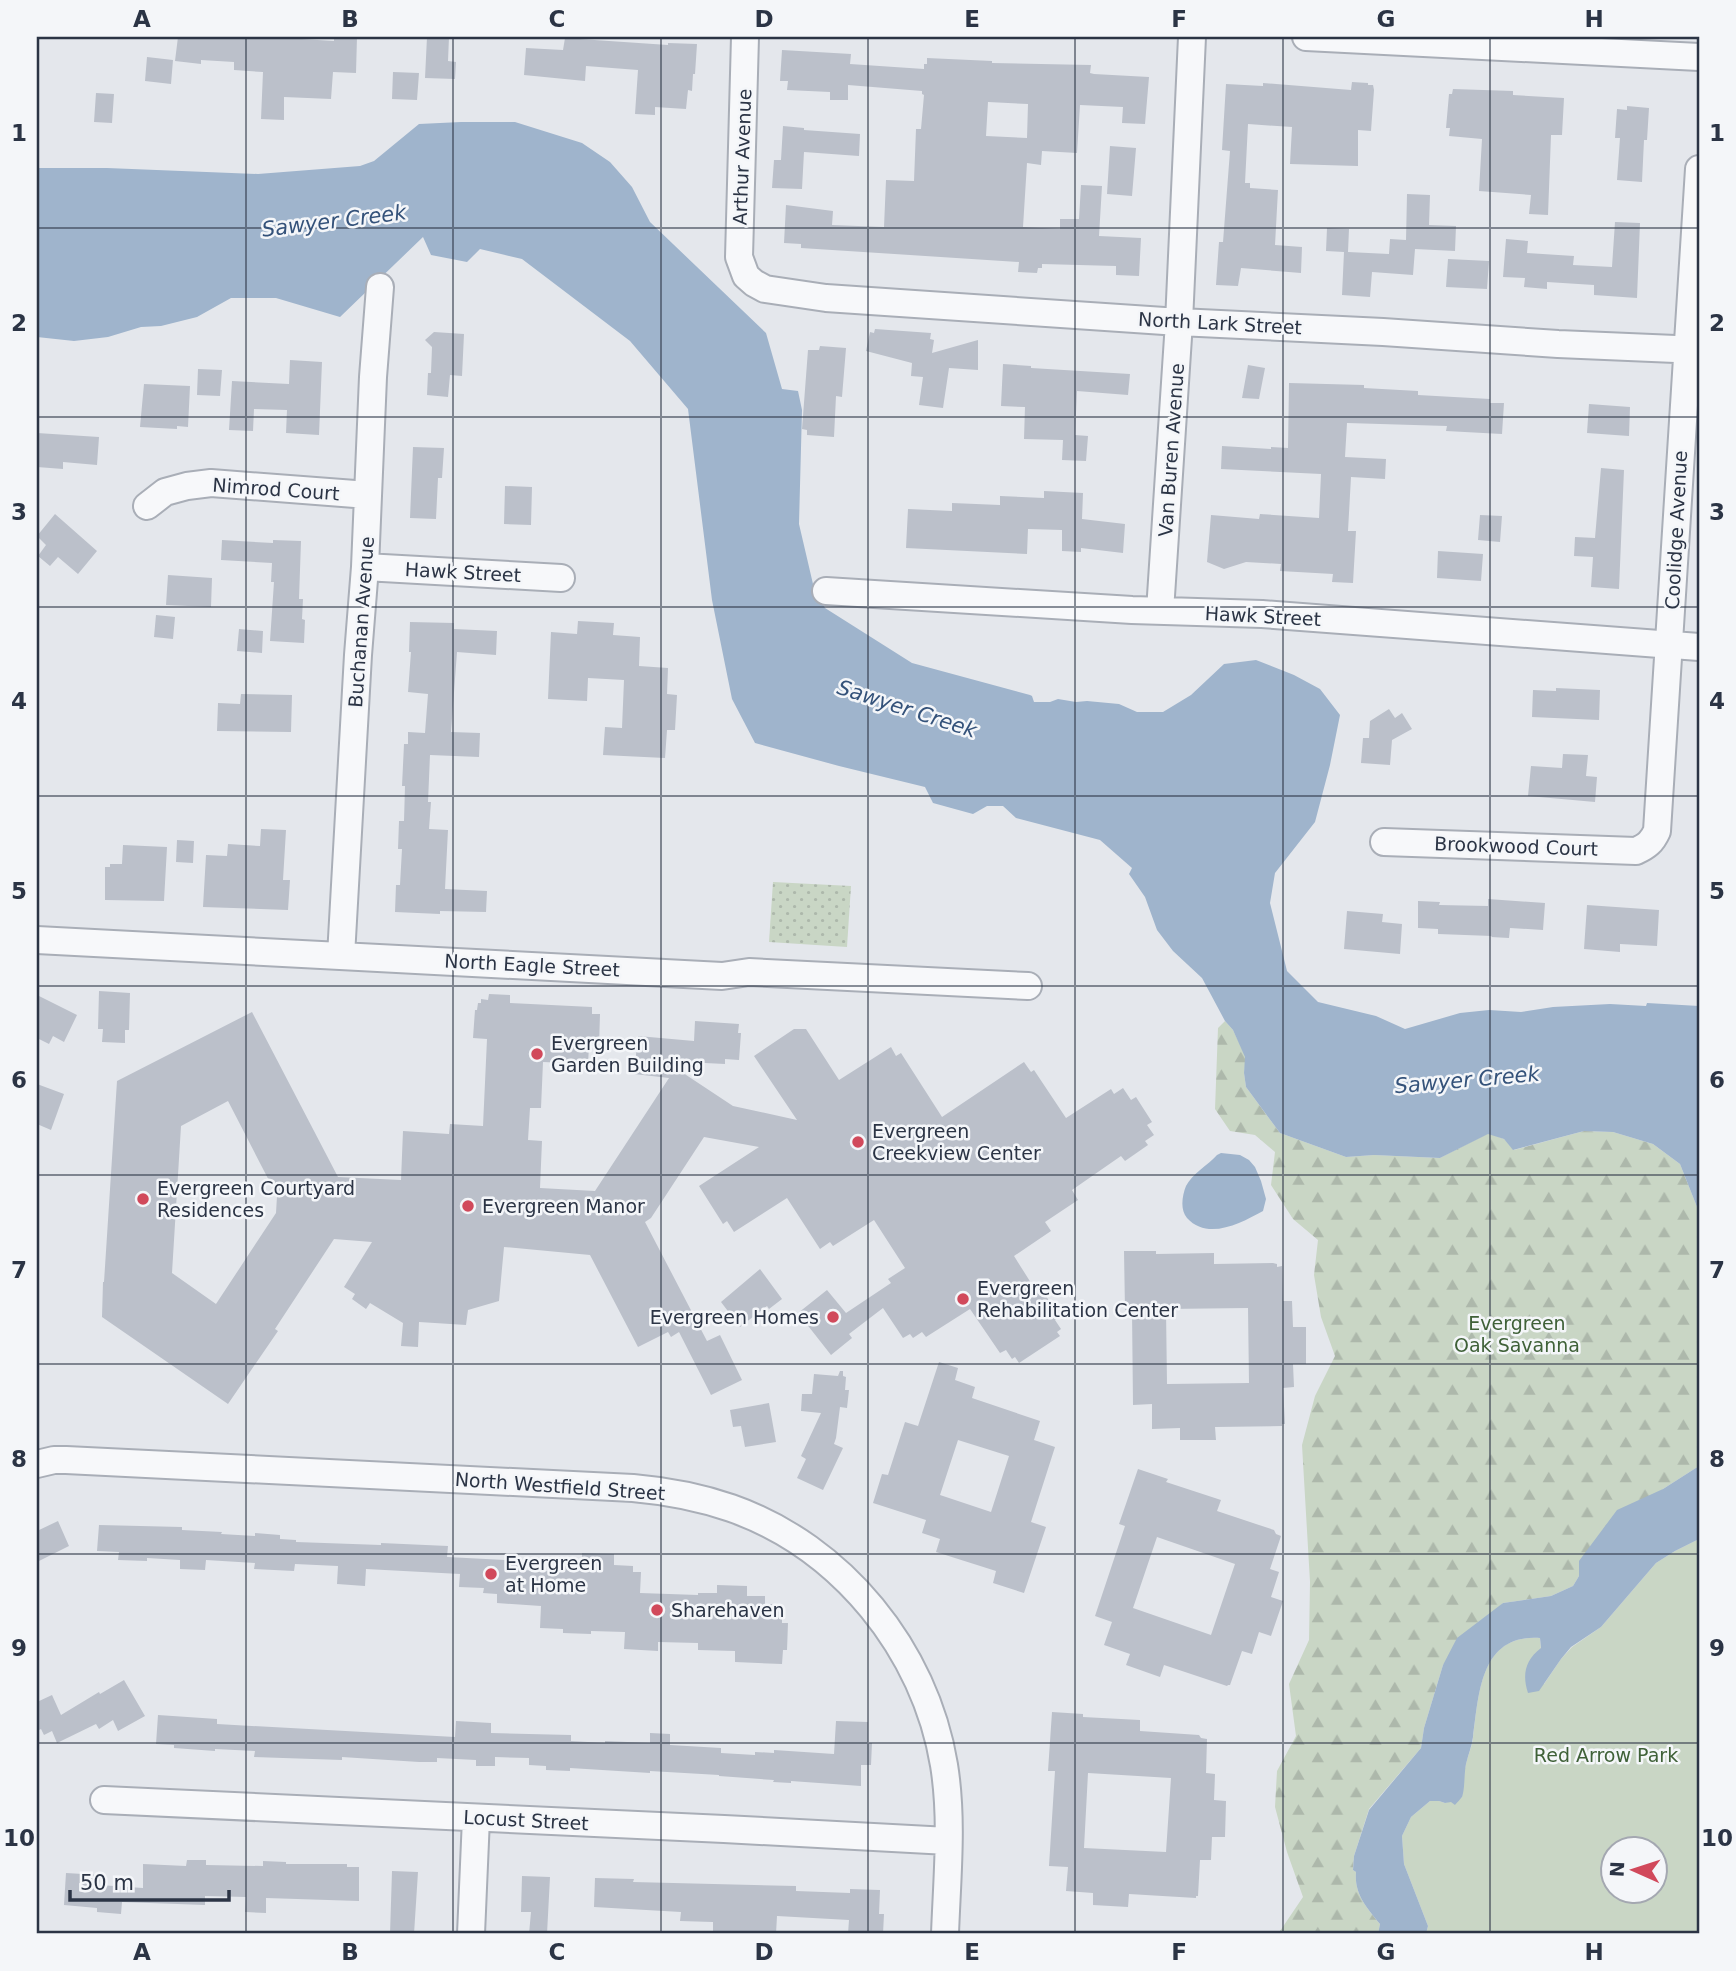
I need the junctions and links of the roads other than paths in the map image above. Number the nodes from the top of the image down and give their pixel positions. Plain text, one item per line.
1 (745, 37) edge
2 (1192, 37) edge
3 (1307, 37) edge
4 (1699, 57) edge
5 (1699, 169) edge
6 (746, 276) joint
7 (380, 287) dead end
8 (1179, 322) junction
9 (1693, 350) edge
10 (368, 495) junction
11 (147, 506) dead end
12 (365, 567) junction
13 (561, 578) dead end
14 (826, 591) dead end
15 (1160, 611) junction
16 (1670, 644) junction
17 (1699, 647) edge
18 (1384, 842) dead end
19 (1647, 846) joint
20 (37, 940) edge
21 (341, 956) junction
22 (1028, 986) dead end
23 (37, 1464) edge
24 (104, 1800) dead end
25 (476, 1818) junction
26 (948, 1841) junction
27 (471, 1934) edge
28 (946, 1934) edge

1 - 6 street, Arthur Avenue
2 - 8 street, Van Buren Avenue
3 - 4 street
5 - 9 street, Coolidge Avenue
6 - 8 street, North Lark Street
7 - 10 street, Buchanan Avenue
8 - 9 street, North Lark Street
8 - 15 street, Van Buren Avenue
9 - 16 street, Coolidge Avenue
10 - 11 street, Nimrod Court
10 - 12 street, Buchanan Avenue
12 - 13 street, Hawk Street
12 - 21 street, Buchanan Avenue
14 - 15 street, Hawk Street
15 - 16 street, Hawk Street
16 - 17 street, Hawk Street
16 - 19 street, Coolidge Avenue
18 - 19 street, Brookwood Court
20 - 21 street, North Eagle Street
21 - 22 street, North Eagle Street
23 - 26 street, North Westfield Street
24 - 25 street, Locust Street
25 - 26 street, Locust Street
25 - 27 street
26 - 28 street, North Westfield Street

